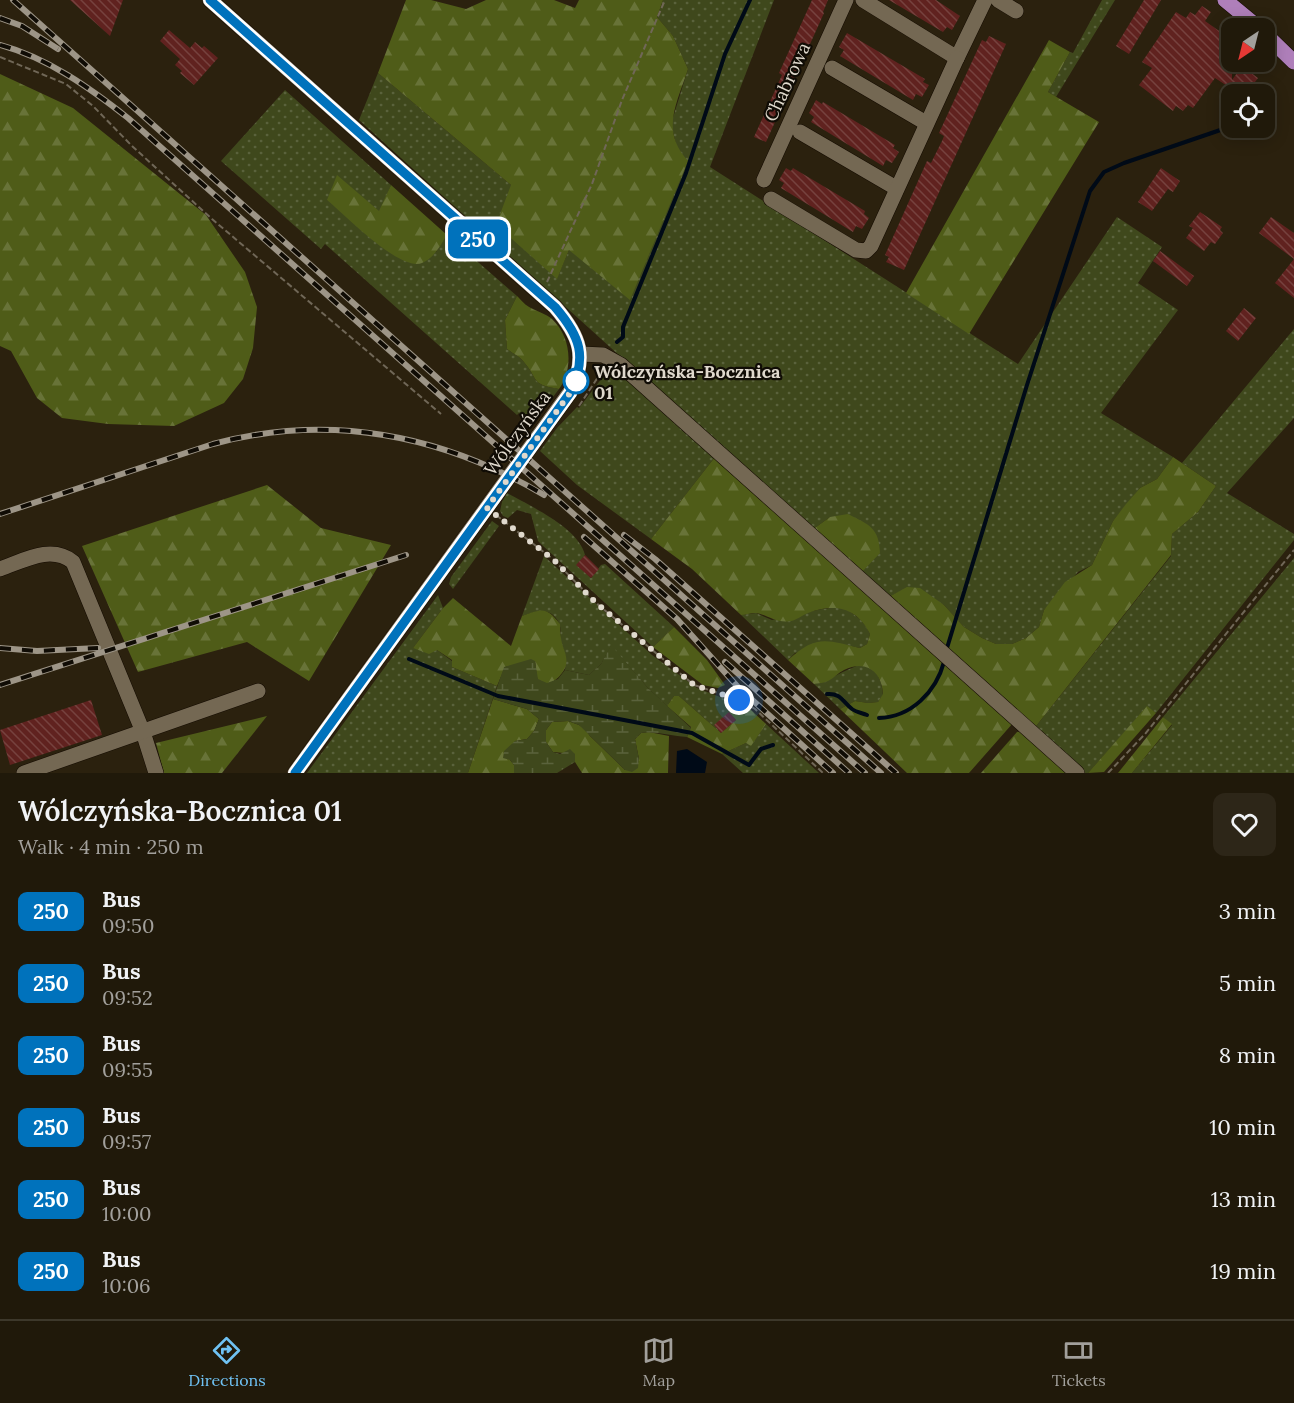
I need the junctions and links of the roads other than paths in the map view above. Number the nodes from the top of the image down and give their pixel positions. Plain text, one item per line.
1 (210, 0) edge
2 (846, 0) edge
3 (863, 0) edge
4 (985, 0) edge
5 (998, 0) edge
6 (1225, 0) edge
7 (1016, 11) dead end
8 (1247, 18) edge
9 (1275, 44) edge
10 (957, 58) junction
11 (1294, 62) edge
12 (832, 68) dead end
13 (926, 123) junction
14 (800, 132) dead end
15 (764, 180) dead end
16 (896, 188) junction
17 (771, 199) dead end
18 (580, 354) junction
19 (0, 569) edge
20 (258, 691) dead end
21 (143, 732) junction
22 (24, 773) edge
23 (156, 773) edge
24 (295, 773) edge
25 (1077, 773) edge

1 - 18 street
2 - 15 street, Chabrowa
3 - 10 street
4 - 10 street
5 - 7 street
6 - 8 main road
9 - 11 main road
10 - 13 street
12 - 13 street
13 - 16 street
14 - 16 street
16 - 17 street
18 - 24 street, Wólczyńska
18 - 25 street
19 - 21 street
20 - 21 street
21 - 22 street
21 - 23 street

